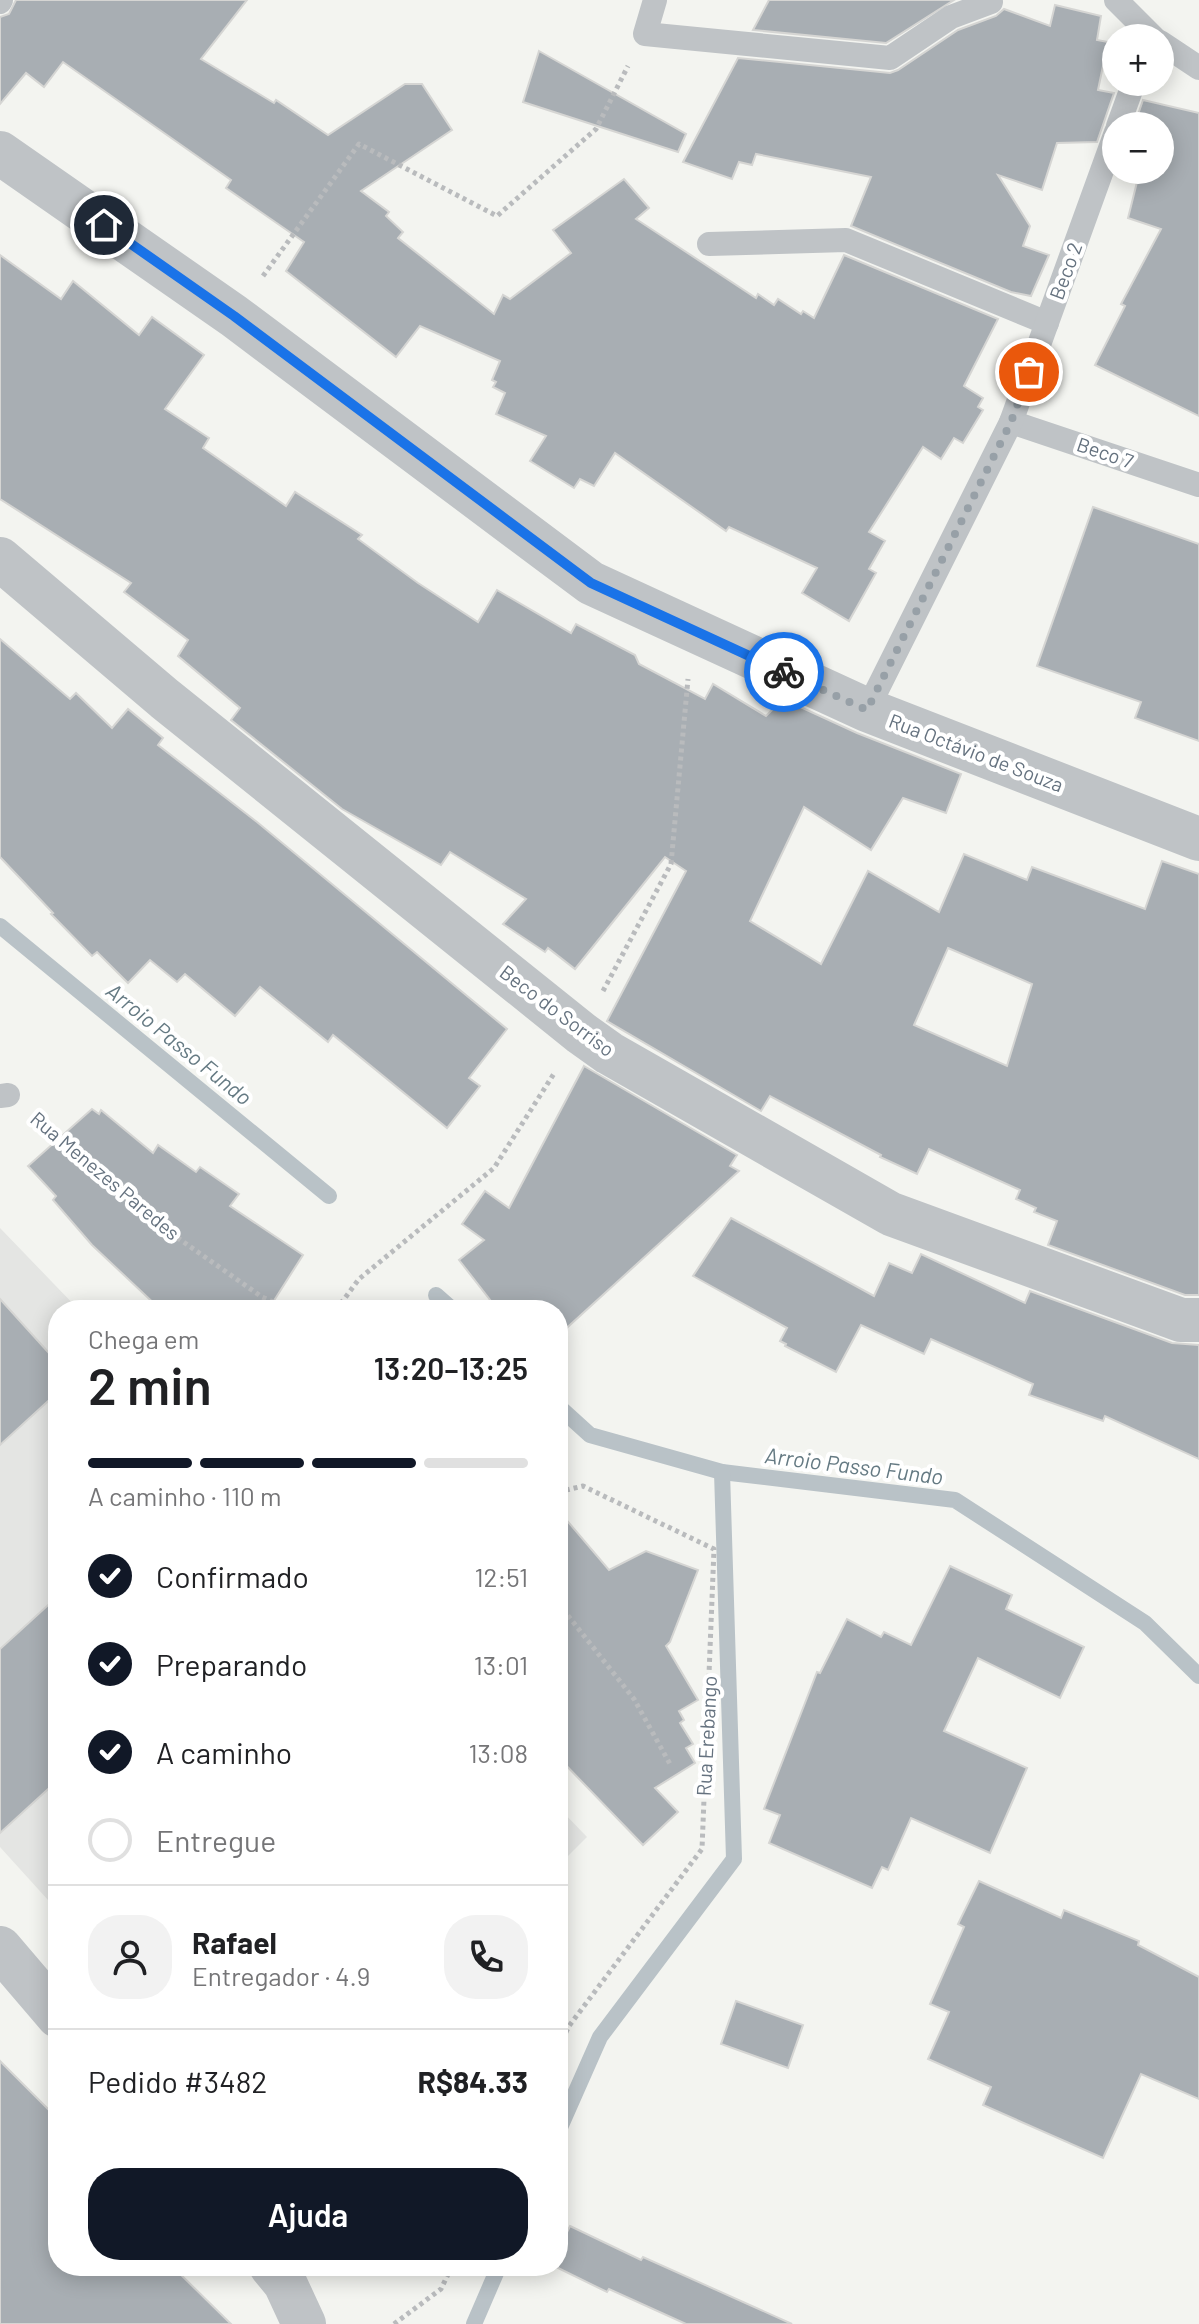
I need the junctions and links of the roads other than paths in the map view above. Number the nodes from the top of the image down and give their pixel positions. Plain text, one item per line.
1 (655, 0) edge
2 (1116, 0) edge
3 (1144, 0) edge
4 (991, 2) edge
5 (1139, 24) edge
6 (1150, 24) edge
7 (1174, 52) edge
8 (1199, 68) edge
9 (0, 153) edge
10 (1102, 171) edge
11 (709, 244) dead end
12 (1047, 323) junction
13 (1011, 422) junction
14 (1199, 485) edge
15 (0, 559) edge
16 (867, 710) junction
17 (1199, 839) edge
18 (1199, 1320) edge
19 (0, 1948) edge
20 (48, 2004) edge
21 (279, 2276) edge
22 (304, 2324) edge

1 - 4 lane
2 - 5 lane
3 - 6 lane
7 - 8 lane
9 - 16 street, Rua Octávio de Souza
10 - 12 lane, Beco 2
11 - 12 lane
12 - 13 lane, Beco 2
13 - 14 lane, Beco 7
13 - 16 lane, Beco 2
15 - 18 street, Beco do Sorriso
16 - 17 street, Rua Octávio de Souza
19 - 20 street
21 - 22 street

